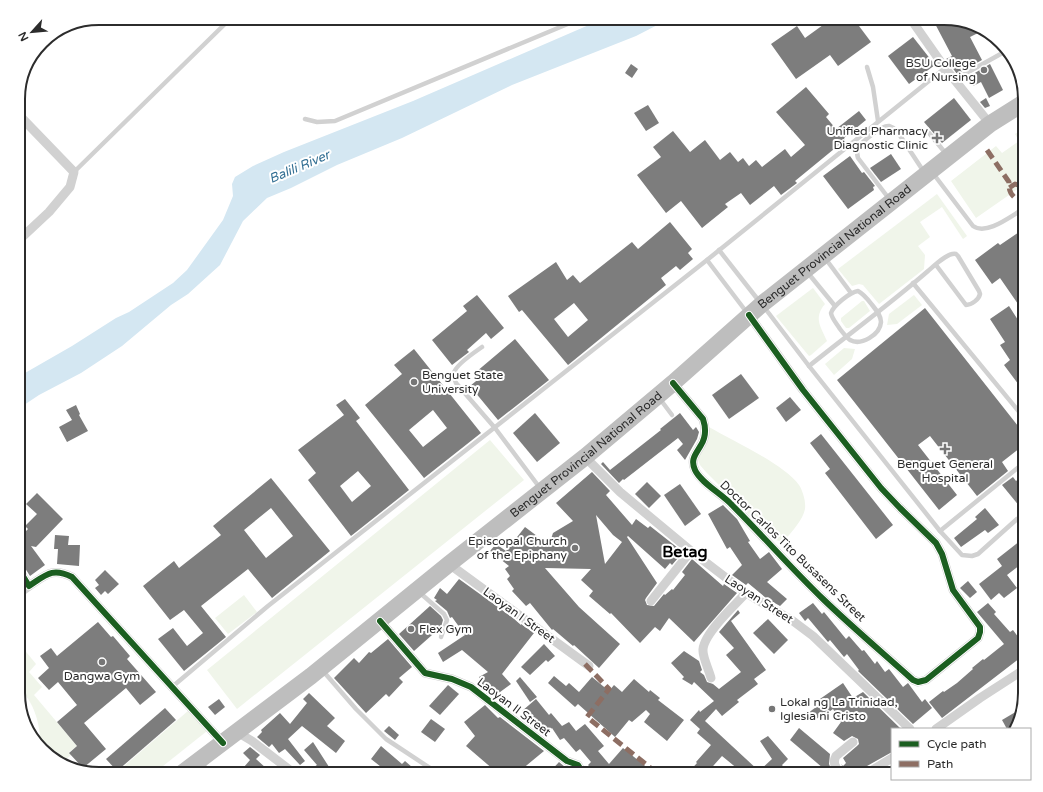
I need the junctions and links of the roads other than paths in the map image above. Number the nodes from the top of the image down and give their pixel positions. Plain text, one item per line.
1 (224, 25) edge
2 (565, 25) edge
3 (915, 25) edge
4 (1002, 53) edge
5 (867, 67) dead end
6 (945, 68) junction
7 (954, 80) junction
8 (1018, 106) edge
9 (304, 119) dead end
10 (25, 121) edge
11 (878, 121) junction
12 (990, 124) junction
13 (929, 133) dead end
14 (949, 157) junction
15 (74, 172) junction
16 (929, 173) junction
17 (891, 202) junction
18 (1018, 212) edge
19 (25, 234) edge
20 (719, 250) junction
21 (824, 256) junction
22 (707, 260) junction
23 (936, 264) junction
24 (806, 270) junction
25 (913, 283) junction
26 (852, 293) junction
27 (762, 304) junction
28 (835, 306) junction
29 (878, 312) junction
30 (749, 315) junction
31 (846, 337) junction
32 (482, 347) dead end
33 (809, 366) junction
34 (672, 383) junction
35 (657, 396) junction
36 (1018, 410) edge
37 (672, 415) dead end
38 (495, 428) junction
39 (585, 457) junction
40 (1018, 468) edge
41 (542, 491) junction
42 (1018, 519) dead end
43 (940, 531) junction
44 (692, 551) junction
45 (449, 564) junction
46 (25, 579) edge
47 (29, 586) junction
48 (25, 589) edge
49 (418, 591) junction
50 (746, 593) junction
51 (651, 601) dead end
52 (380, 621) junction
53 (441, 637) dead end
54 (588, 666) dead end
55 (320, 668) junction
56 (1018, 674) edge
57 (711, 678) dead end
58 (172, 687) junction
59 (909, 728) edge
60 (937, 728) edge
61 (237, 732) junction
62 (853, 742) dead end
63 (223, 743) junction
64 (891, 759) edge
65 (198, 762) junction
66 (191, 767) edge
67 (205, 767) edge
68 (287, 767) edge
69 (428, 767) edge
70 (579, 767) edge
71 (836, 767) edge
72 (877, 767) edge

1 - 15 lane
2 - 9 lane
3 - 6 street
4 - 7 lane
5 - 11 lane
6 - 7 street
6 - 11 lane
7 - 12 street
8 - 12 highway, Benguet Provincial National Road
10 - 15 street
11 - 20 lane
12 - 14 highway, Benguet Provincial National Road
13 - 14 lane
14 - 16 highway, Benguet Provincial National Road
15 - 19 street
16 - 17 highway, Benguet Provincial National Road
16 - 17 lane
16 - 18 lane
17 - 21 highway, Benguet Provincial National Road
20 - 22 lane
20 - 27 lane
21 - 24 highway, Benguet Provincial National Road
21 - 26 lane
22 - 30 lane
22 - 38 lane
23 - 23 lane
23 - 25 lane
24 - 27 highway, Benguet Provincial National Road
24 - 28 lane
25 - 29 lane
25 - 36 lane
26 - 28 lane
26 - 29 lane
27 - 30 highway, Benguet Provincial National Road
27 - 33 lane
28 - 31 lane
29 - 31 lane
29 - 31 lane
30 - 34 highway, Benguet Provincial National Road
30 - 34 street, Doctor Carlos Tito Busasens Street
31 - 33 lane
32 - 38 lane
33 - 43 lane
34 - 35 highway, Benguet Provincial National Road
35 - 37 lane
35 - 39 highway, Benguet Provincial National Road
38 - 41 lane
38 - 58 lane
39 - 41 highway, Benguet Provincial National Road
39 - 44 street, Laoyan Street
40 - 43 lane
41 - 45 highway, Benguet Provincial National Road
42 - 43 lane
44 - 50 street, Laoyan Street
44 - 51 street
45 - 49 highway, Benguet Provincial National Road
45 - 54 street, Laoyan I Street
46 - 47 street
47 - 48 street
47 - 58 street
49 - 52 highway, Benguet Provincial National Road
49 - 53 lane
50 - 57 street
50 - 59 street, Laoyan Street
52 - 55 highway, Benguet Provincial National Road
52 - 70 street, Laoyan II Street
55 - 61 highway, Benguet Provincial National Road
55 - 69 lane
56 - 60 street
58 - 63 street
61 - 63 highway, Benguet Provincial National Road
61 - 68 street
62 - 71 street
63 - 65 highway, Benguet Provincial National Road
64 - 72 street
65 - 66 highway, Benguet Provincial National Road
65 - 67 lane

